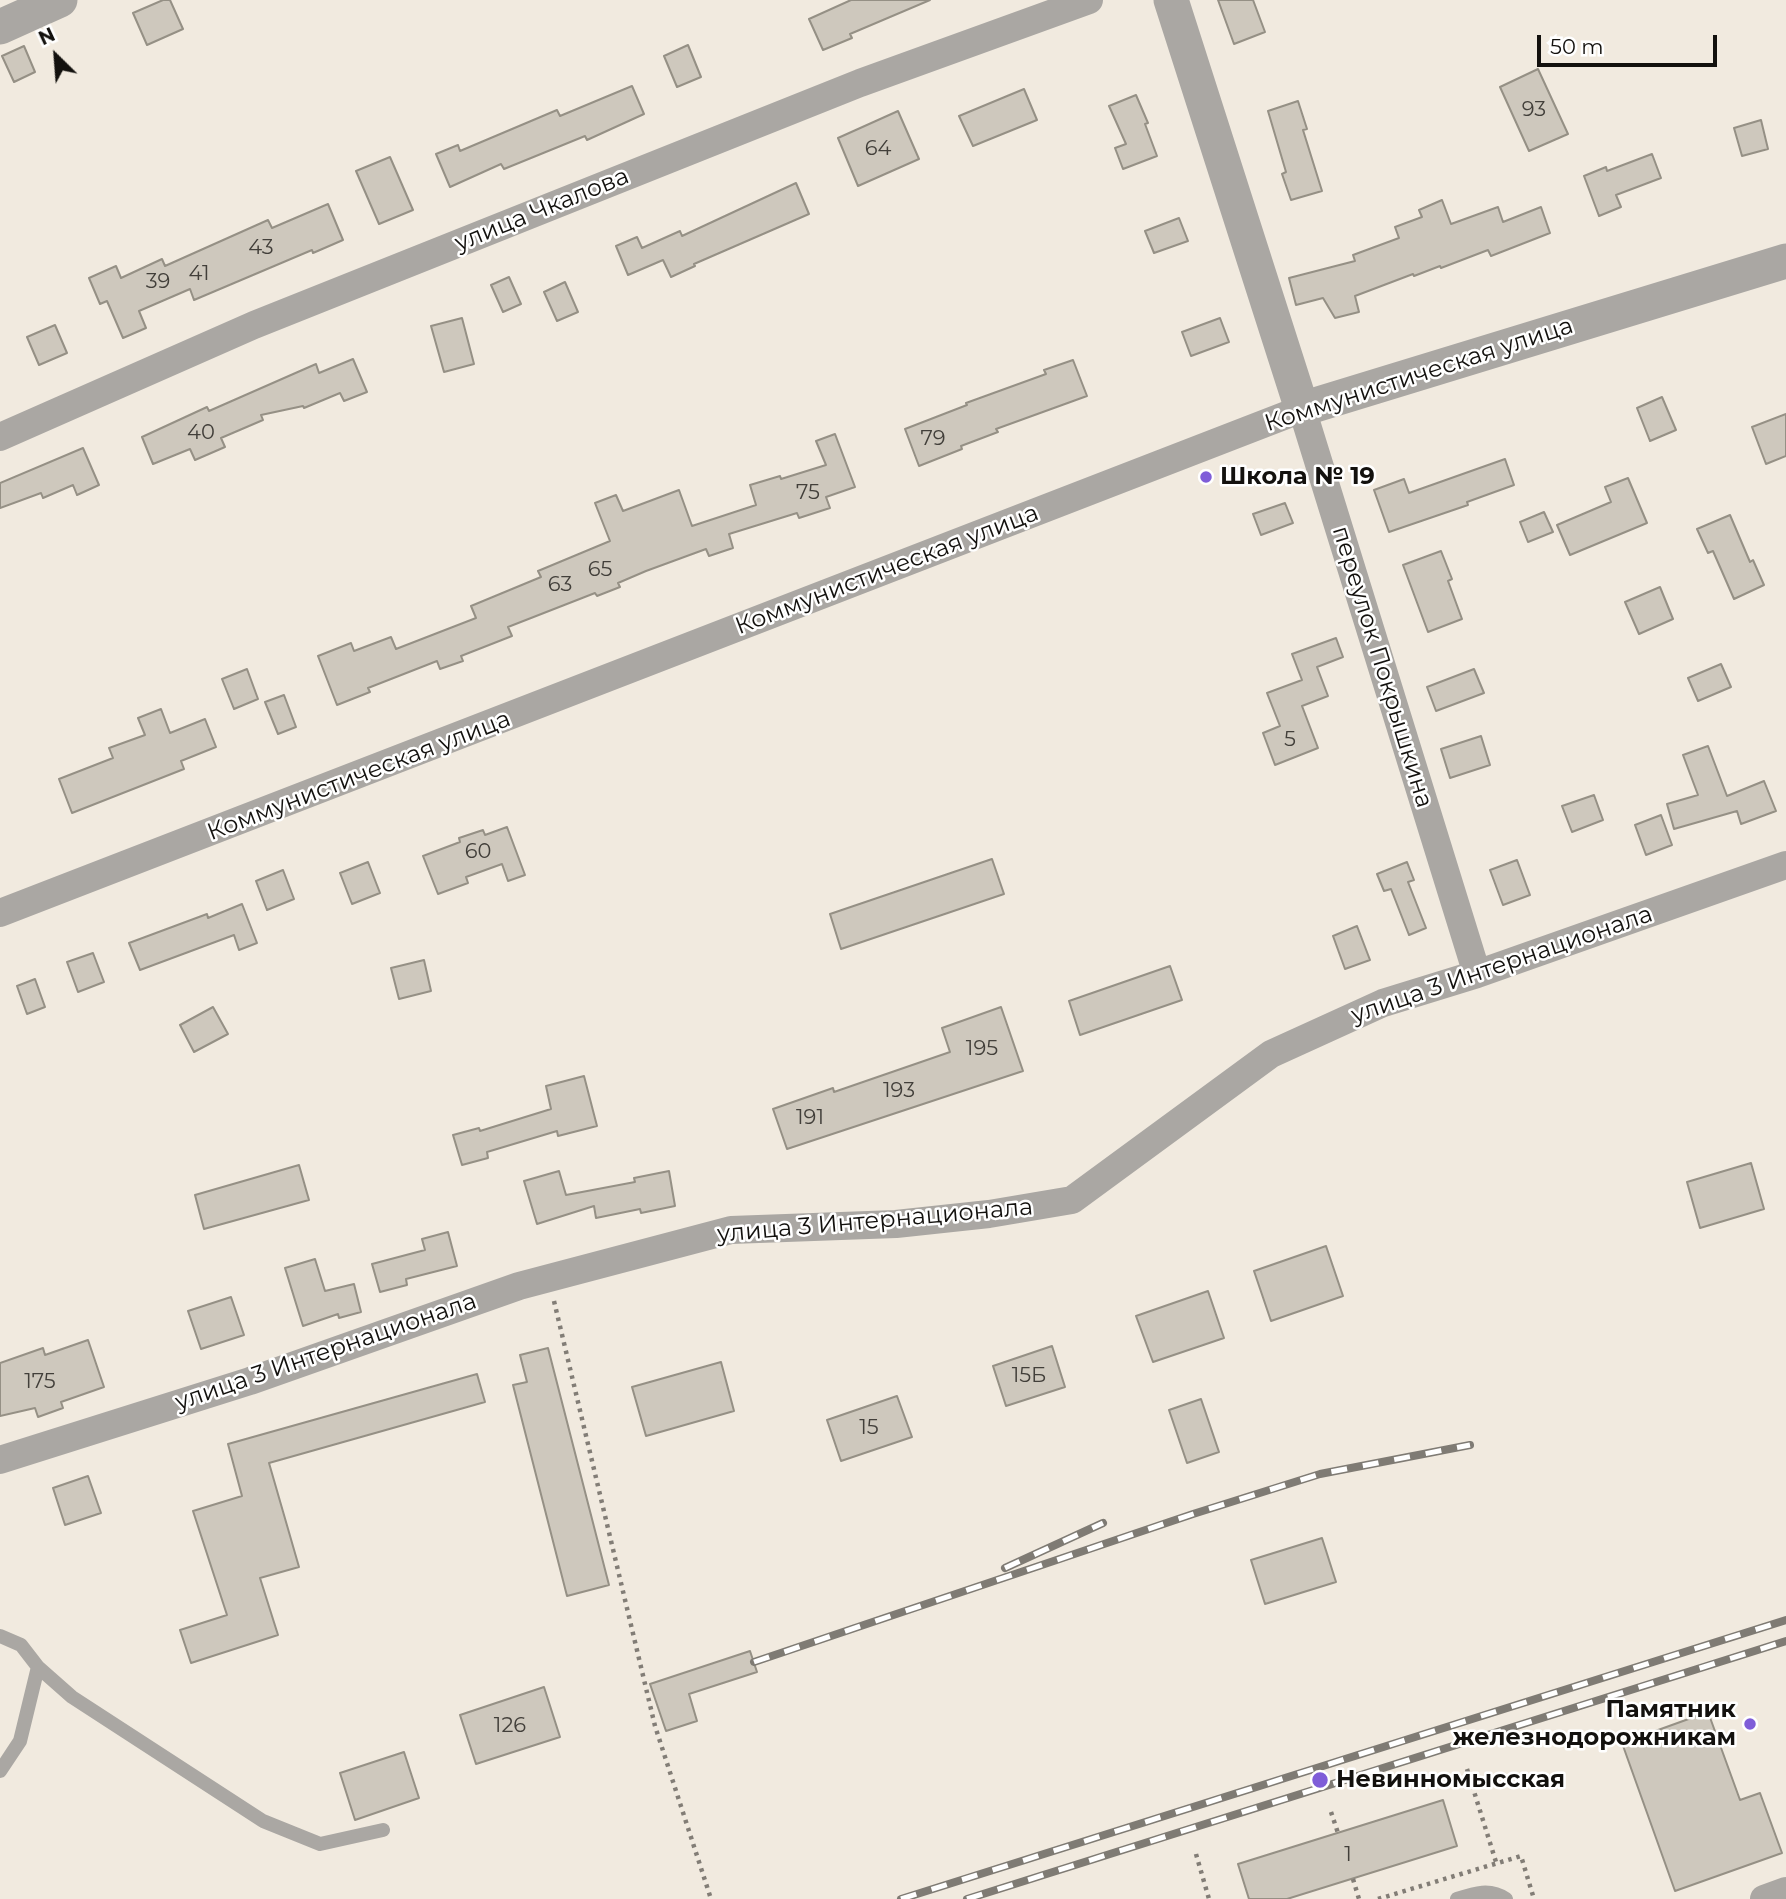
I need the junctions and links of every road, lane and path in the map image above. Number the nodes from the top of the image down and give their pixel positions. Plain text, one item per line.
1 (60, 0) edge
2 (1090, 0) edge
3 (1171, 0) edge
4 (0, 27) edge
5 (1786, 261) edge
6 (1302, 409) junction
7 (0, 437) edge
8 (1786, 865) edge
9 (0, 913) edge
10 (1477, 974) junction
11 (548, 1278) junction
12 (0, 1460) edge
13 (0, 1636) edge
14 (38, 1667) junction
15 (1467, 1769) dead end
16 (0, 1771) edge
17 (1331, 1812) dead end
18 (383, 1830) dead end
19 (1338, 1833) dead end
20 (1196, 1854) dead end
21 (1496, 1862) dead end
22 (1353, 1879) dead end
23 (1786, 1891) edge
24 (711, 1899) edge
25 (1209, 1899) edge
26 (1359, 1899) edge
27 (1457, 1899) edge
28 (1506, 1899) edge
29 (1764, 1899) edge

1 - 4 street
2 - 7 street, улица Чкалова
3 - 6 street, переулок Покрышкина
5 - 6 street, Коммунистическая улица
6 - 9 street, Коммунистическая улица
6 - 10 street, переулок Покрышкина
8 - 10 street, улица 3 Интернационала
10 - 11 street, улица 3 Интернационала
11 - 12 street, улица 3 Интернационала
11 - 24 path
13 - 14 lane
14 - 16 lane
14 - 18 lane
15 - 21 path
17 - 19 path
20 - 25 path
22 - 26 path
23 - 29 street
27 - 28 lane

